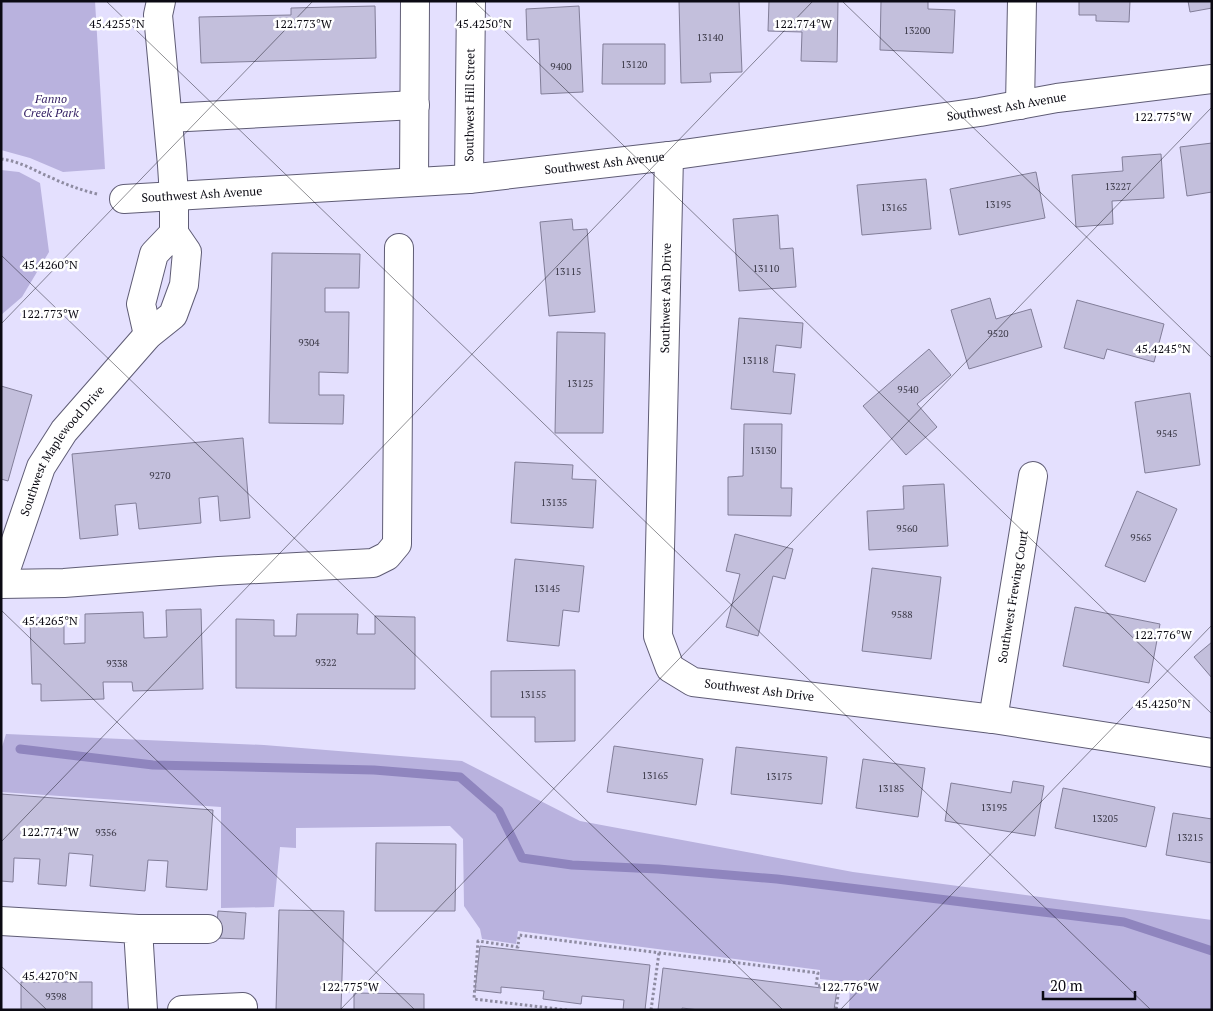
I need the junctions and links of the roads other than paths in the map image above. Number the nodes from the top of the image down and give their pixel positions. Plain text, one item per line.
1 (161, 1) edge
2 (415, 1) edge
3 (471, 1) edge
4 (1022, 1) edge
5 (1212, 79) edge
6 (414, 105) junction
7 (1020, 105) junction
8 (168, 118) junction
9 (669, 156) junction
10 (469, 178) junction
11 (414, 182) junction
12 (174, 196) junction
13 (124, 199) road end
14 (174, 234) junction
15 (399, 248) dead end
16 (148, 335) junction
17 (1033, 476) dead end
18 (1, 584) edge
19 (993, 719) junction
20 (1212, 753) edge
21 (1, 921) edge
22 (138, 929) junction
23 (208, 929) dead end
24 (243, 1008) dead end
25 (143, 1010) edge
26 (182, 1010) edge

1 - 8 street
2 - 6 street
3 - 10 street, Southwest Hill Street
4 - 7 street
5 - 7 street, Southwest Ash Avenue
6 - 8 street
6 - 11 street
7 - 9 street, Southwest Ash Avenue
8 - 12 street
9 - 10 street, Southwest Ash Avenue
9 - 19 street, Southwest Ash Drive
10 - 11 street, Southwest Ash Avenue
11 - 12 street, Southwest Ash Avenue
12 - 13 street, Southwest Ash Avenue
12 - 14 street
14 - 16 street
14 - 16 street, Southwest Maplewood Drive
15 - 18 street
16 - 18 street, Southwest Maplewood Drive
17 - 19 street, Southwest Frewing Court
19 - 20 street, Southwest Ash Drive
21 - 22 street
22 - 23 street
22 - 25 street
24 - 26 street

